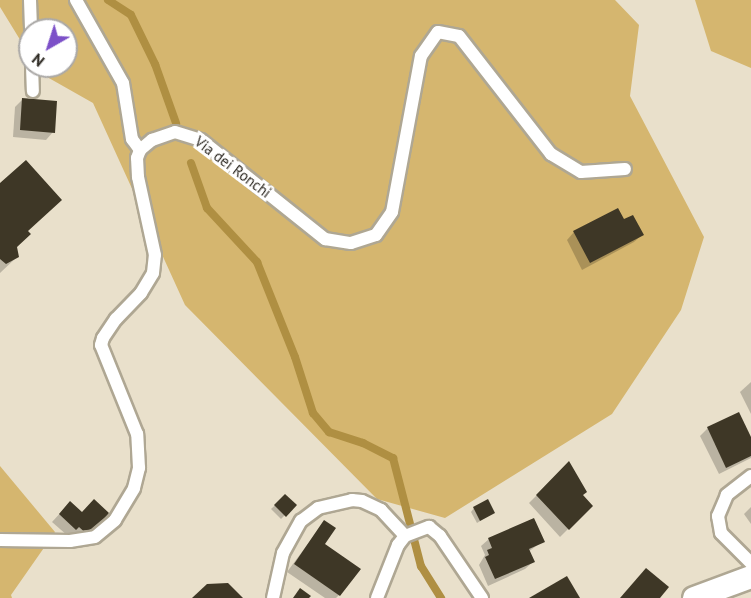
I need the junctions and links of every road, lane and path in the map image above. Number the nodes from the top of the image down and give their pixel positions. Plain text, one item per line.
1 (30, 0) edge
2 (76, 0) edge
3 (31, 18) edge
4 (32, 78) edge
5 (33, 91) dead end
6 (140, 150) junction
7 (625, 169) dead end
8 (751, 476) edge
9 (405, 537) junction
10 (0, 540) edge
11 (751, 563) edge
12 (751, 577) edge
13 (273, 598) edge
14 (377, 598) edge
15 (482, 598) edge
16 (694, 598) edge

1 - 3 lane
2 - 6 lane
4 - 5 lane
6 - 7 lane, Via dei Ronchi
6 - 10 lane
8 - 11 lane
9 - 13 lane
9 - 14 lane
9 - 15 lane
12 - 16 street

